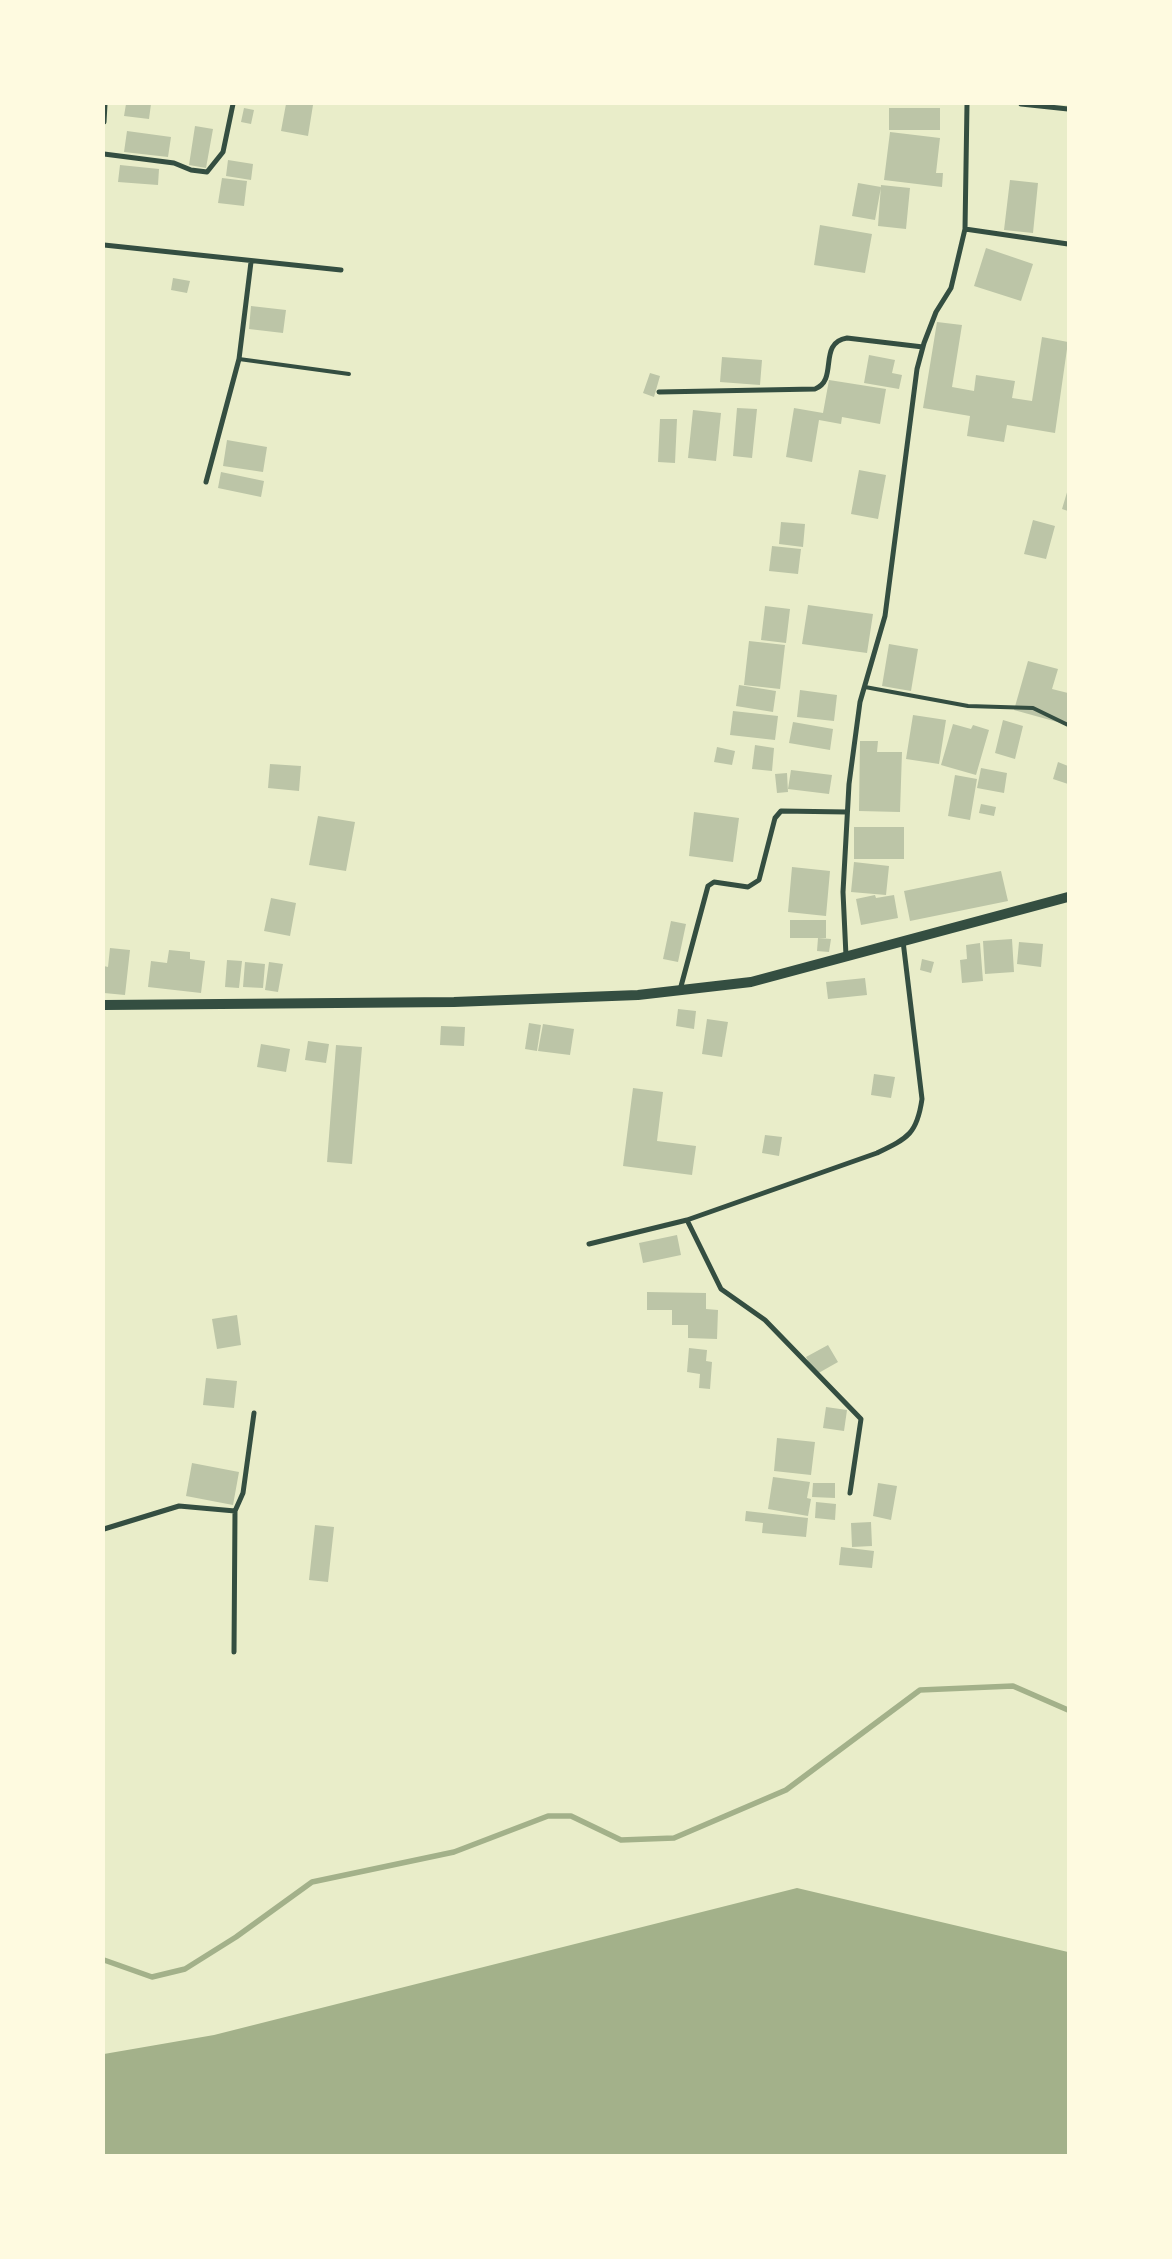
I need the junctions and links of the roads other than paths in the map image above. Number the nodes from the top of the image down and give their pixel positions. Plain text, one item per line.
1 (105, 104) edge
2 (233, 104) edge
3 (967, 104) edge
4 (1021, 104) edge
5 (1068, 109) edge
6 (104, 114) edge
7 (104, 122) edge
8 (104, 154) edge
9 (965, 229) junction
10 (104, 244) edge
11 (1068, 244) edge
12 (251, 262) junction
13 (341, 270) dead end
14 (923, 347) junction
15 (239, 359) junction
16 (350, 374) dead end
17 (659, 392) dead end
18 (206, 482) dead end
19 (864, 687) junction
20 (1068, 725) edge
21 (847, 812) junction
22 (1068, 897) edge
23 (903, 940) junction
24 (846, 956) junction
25 (680, 990) junction
26 (104, 1005) edge
27 (687, 1220) junction
28 (589, 1244) dead end
29 (254, 1413) dead end
30 (850, 1493) dead end
31 (235, 1510) junction
32 (104, 1529) edge
33 (234, 1652) dead end

1 - 6 street
2 - 8 street
3 - 9 street
4 - 5 street
6 - 7 street
9 - 11 street
9 - 14 street
10 - 12 street
12 - 13 street
12 - 15 street
14 - 17 street
14 - 19 street
15 - 16 lane
15 - 18 street
19 - 20 lane
19 - 21 street
21 - 24 street
21 - 25 street
22 - 23 main road
23 - 24 main road
23 - 27 street
24 - 25 main road
25 - 26 main road
27 - 28 street
27 - 30 street
29 - 31 street
31 - 32 street
31 - 33 street

